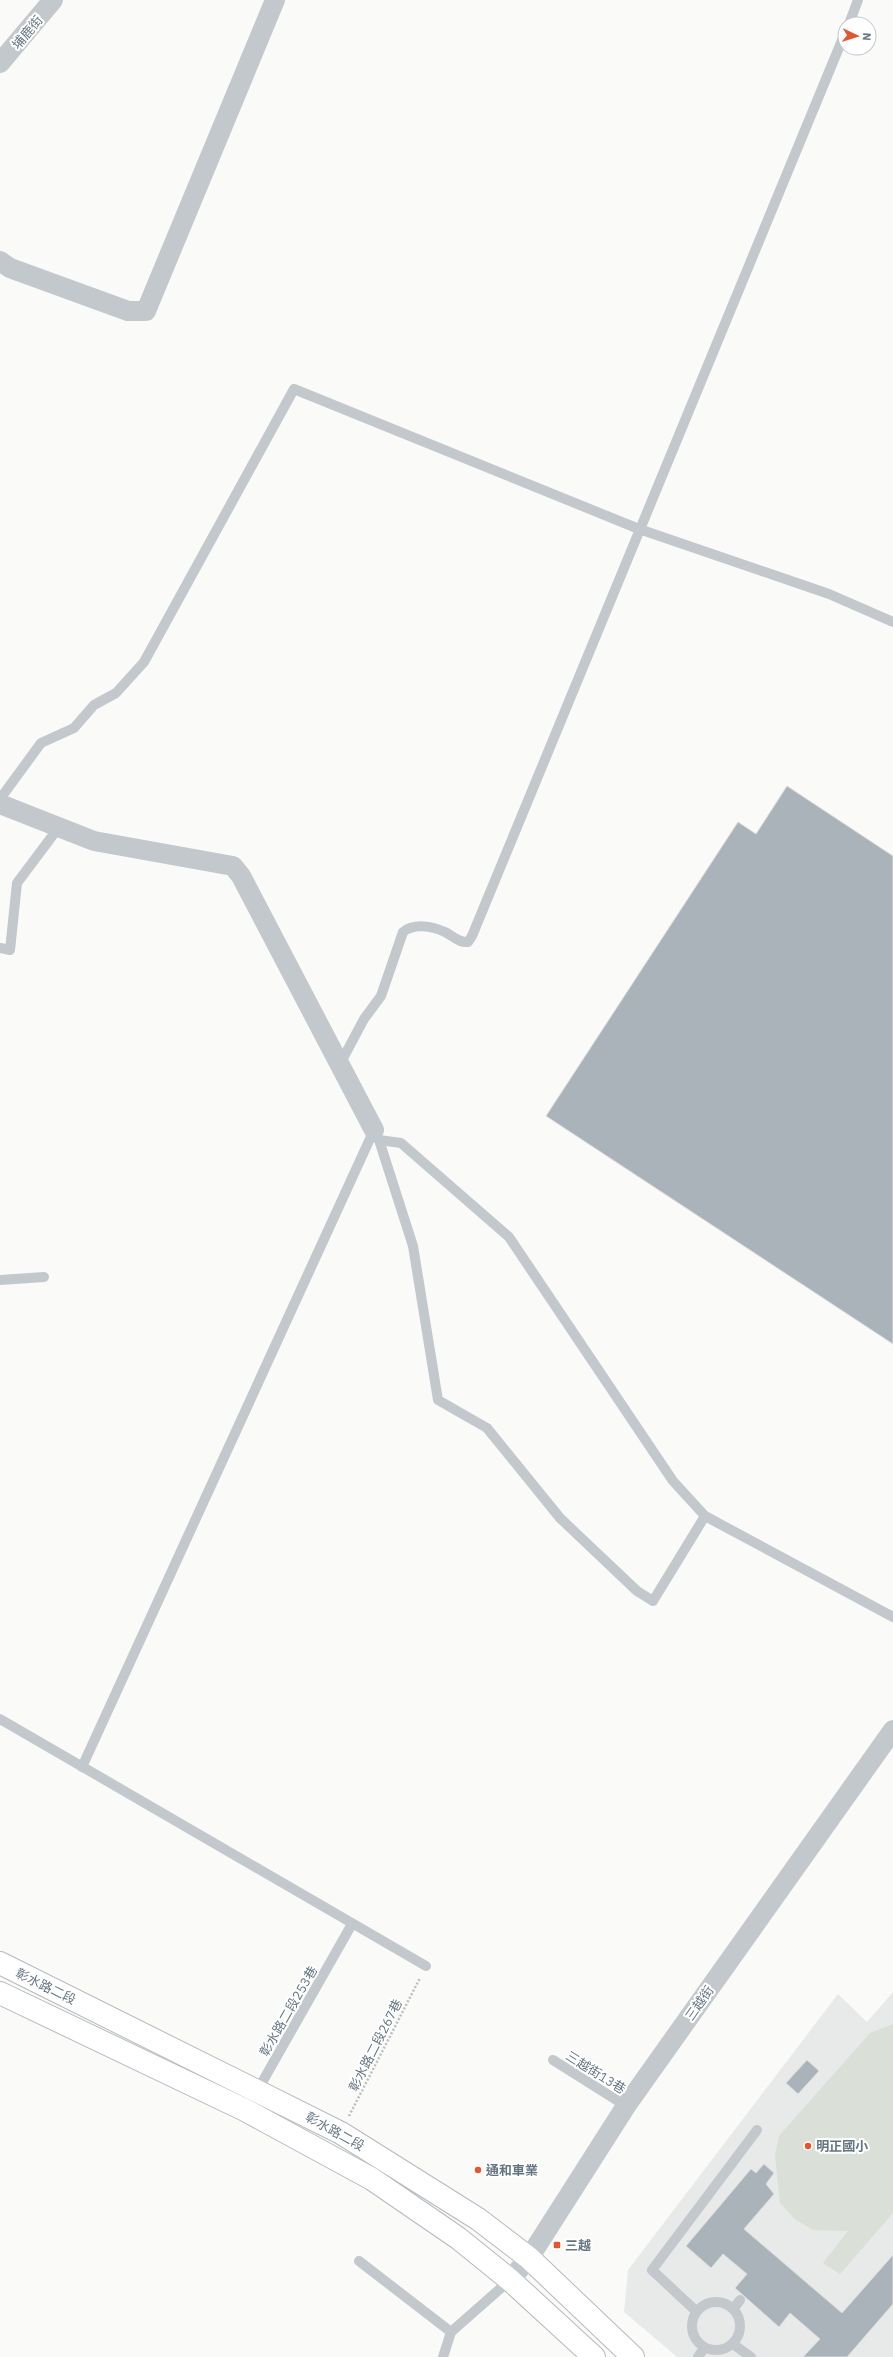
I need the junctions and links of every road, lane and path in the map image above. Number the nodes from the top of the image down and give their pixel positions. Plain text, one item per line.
1 (53, 0) edge
2 (275, 0) edge
3 (858, 0) edge
4 (852, 16) edge
5 (837, 52) edge
6 (0, 63) edge
7 (0, 261) edge
8 (640, 529) junction
9 (893, 622) edge
10 (0, 799) edge
11 (0, 804) edge
12 (59, 827) junction
13 (0, 948) edge
14 (340, 1064) junction
15 (376, 1135) junction
16 (44, 1277) dead end
17 (0, 1280) edge
18 (705, 1516) junction
19 (893, 1617) edge
20 (0, 1719) edge
21 (893, 1730) edge
22 (82, 1767) junction
23 (352, 1924) junction
24 (0, 1964) edge
25 (426, 1966) joint
26 (0, 1993) edge
27 (553, 2060) dead end
28 (258, 2090) junction
29 (626, 2106) junction
30 (245, 2110) junction
31 (757, 2130) dead end
32 (341, 2132) junction
33 (528, 2258) junction
34 (359, 2261) dead end
35 (510, 2280) junction
36 (696, 2311) junction
37 (451, 2332) junction
38 (733, 2344) junction
39 (704, 2348) junction
40 (443, 2357) edge
41 (594, 2357) edge
42 (633, 2357) edge
43 (698, 2357) edge
44 (751, 2357) edge

1 - 6 street, 埔鹿街
2 - 7 street
3 - 4 lane
5 - 8 lane
8 - 9 lane
8 - 10 lane
8 - 14 lane
11 - 12 street
12 - 13 lane
12 - 14 street
14 - 15 street
15 - 18 lane
15 - 18 lane
15 - 22 lane
16 - 17 lane
18 - 19 lane
20 - 22 lane
21 - 29 street, 三越街
22 - 23 lane
23 - 25 lane
23 - 28 lane, 彰水路二段253巷
24 - 28 main road, 彰水路二段
25 - 32 path, 彰水路二段267巷
26 - 30 main road, 彰水路二段
27 - 29 lane, 三越街13巷
28 - 30 lane, 彰水路二段253巷
28 - 32 main road, 彰水路二段
29 - 33 street, 三越街
30 - 35 main road, 彰水路二段
31 - 36 lane
32 - 33 main road, 彰水路二段
33 - 35 street, 三越街
33 - 42 main road, 彰水路二段
34 - 37 lane
35 - 37 lane
35 - 41 main road, 彰水路二段
36 - 38 lane
36 - 39 lane
37 - 40 lane
38 - 39 lane
38 - 44 lane
39 - 43 lane

